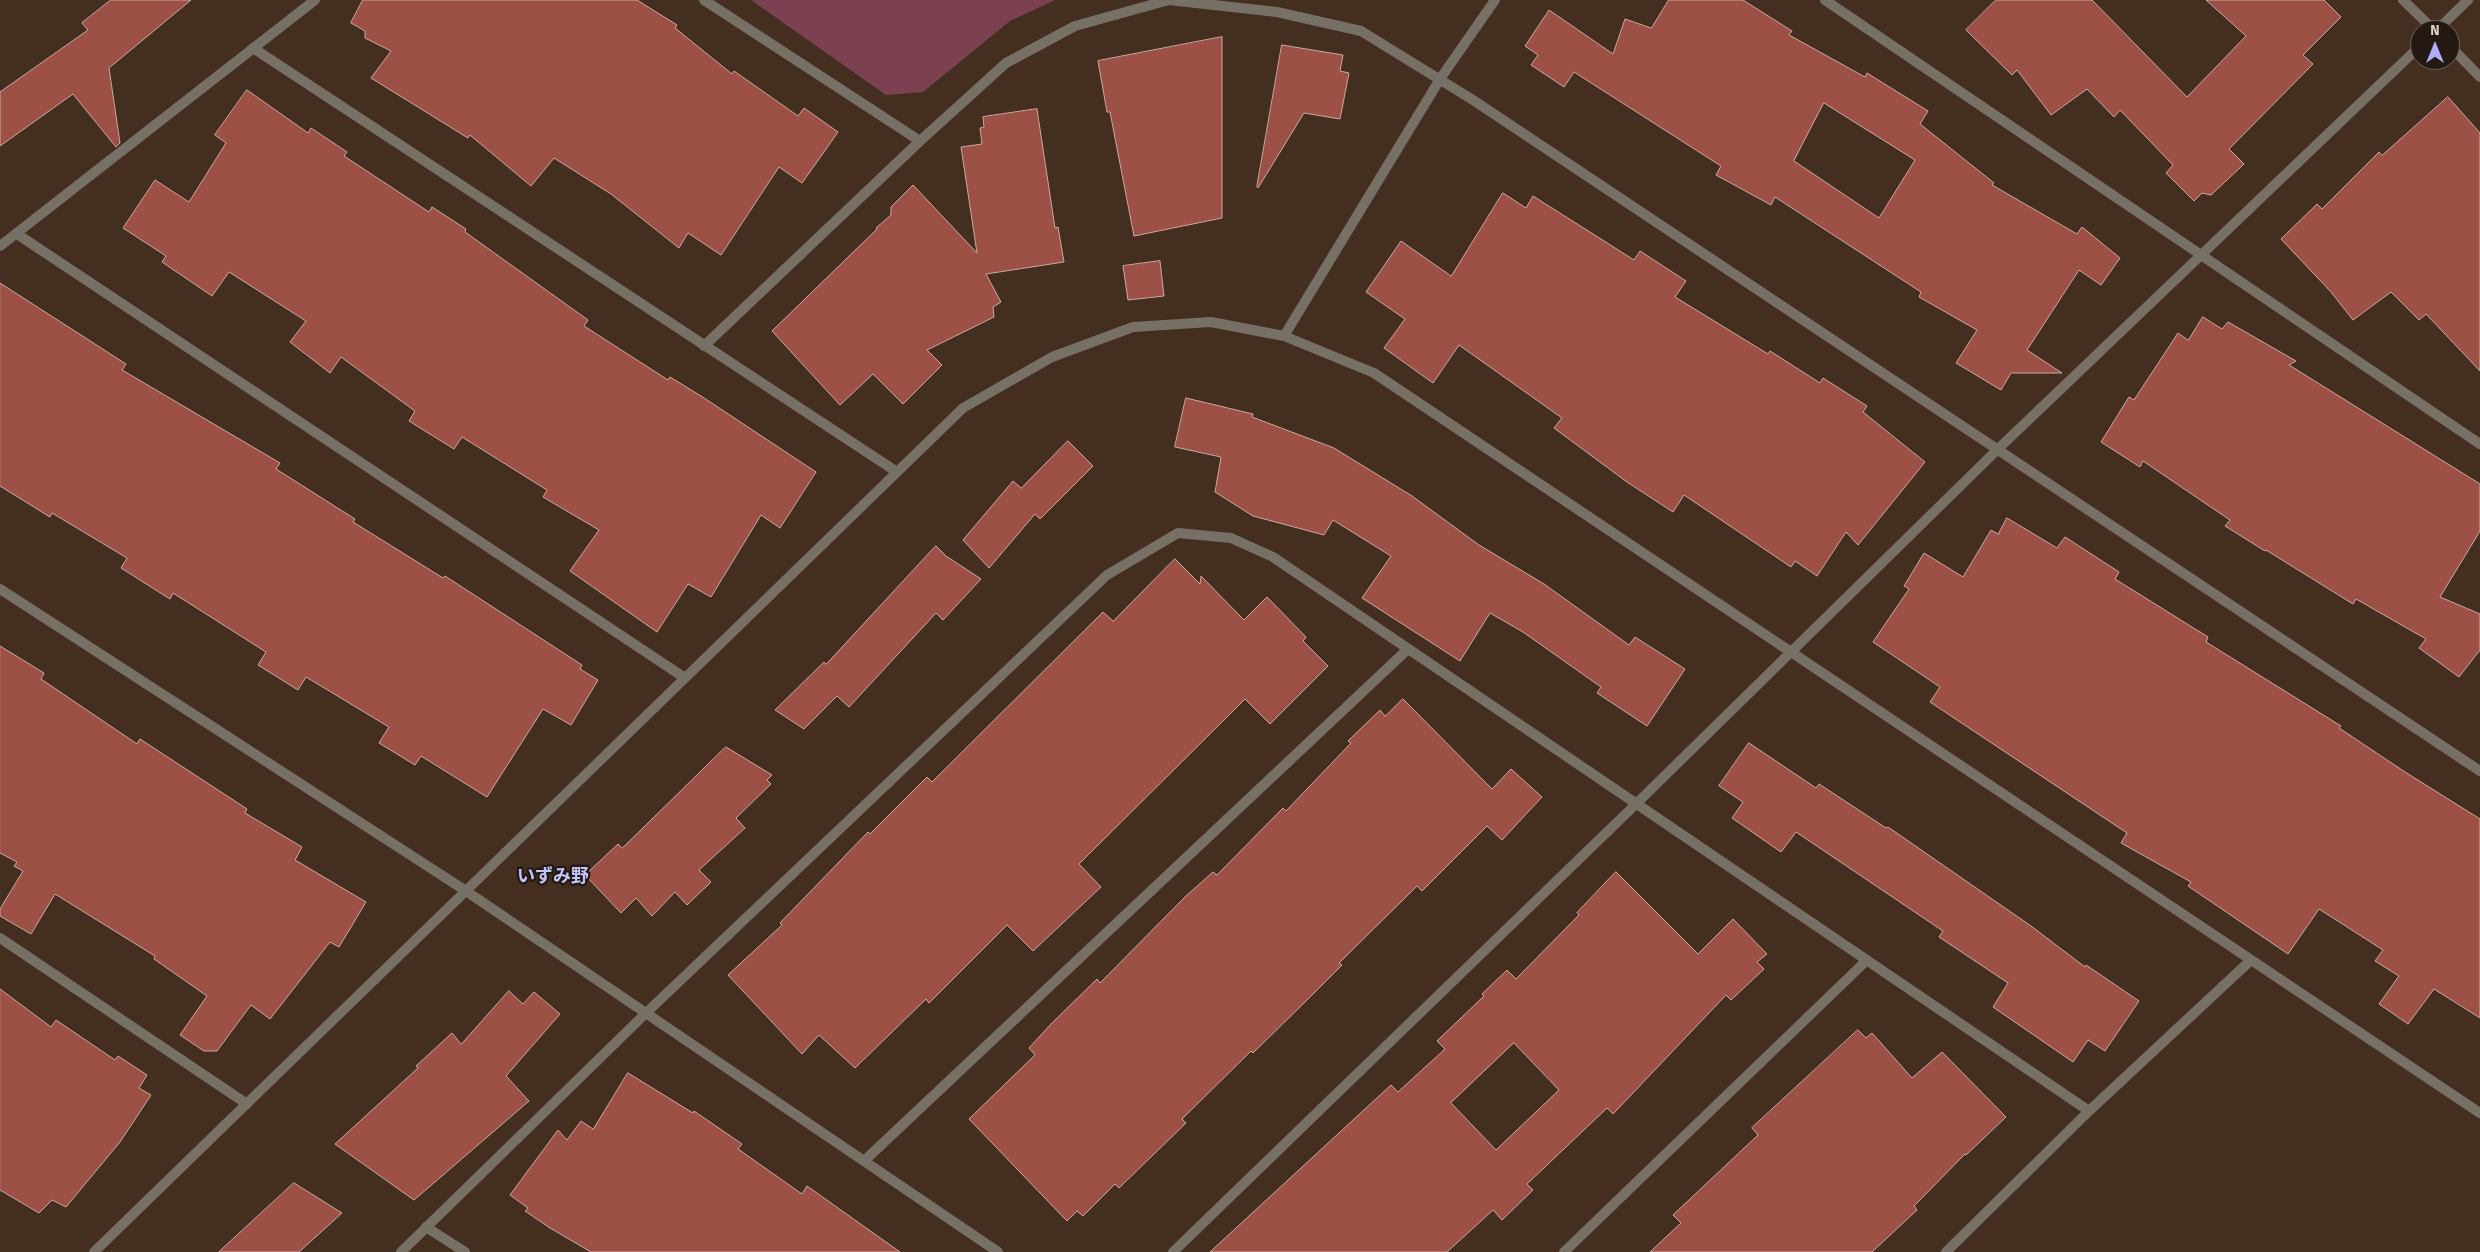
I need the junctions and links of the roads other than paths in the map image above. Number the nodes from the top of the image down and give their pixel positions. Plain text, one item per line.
1 (315, 0) edge
2 (704, 0) edge
3 (1494, 0) edge
4 (1825, 0) edge
5 (2403, 0) edge
6 (2468, 0) edge
7 (2425, 20) edge
8 (2447, 20) edge
9 (253, 48) junction
10 (2410, 56) edge
11 (2460, 56) edge
12 (2480, 77) edge
13 (1440, 79) junction
14 (920, 141) junction
15 (16, 234) junction
16 (0, 246) edge
17 (2201, 256) junction
18 (1284, 336) junction
19 (704, 346) junction
20 (2480, 444) edge
21 (1998, 449) junction
22 (897, 472) junction
23 (0, 589) edge
24 (1408, 649) junction
25 (1792, 652) junction
26 (685, 678) junction
27 (2480, 771) edge
28 (1636, 804) junction
29 (466, 891) junction
30 (0, 938) edge
31 (1867, 960) junction
32 (2251, 960) junction
33 (646, 1013) junction
34 (247, 1104) junction
35 (2089, 1111) junction
36 (2480, 1113) edge
37 (864, 1161) junction
38 (426, 1227) junction
39 (94, 1252) edge
40 (401, 1252) edge
41 (465, 1252) edge
42 (998, 1252) edge
43 (1173, 1252) edge
44 (1564, 1252) edge
45 (1946, 1252) edge

1 - 9 street
2 - 14 street
3 - 13 street
4 - 17 street
5 - 7 street
6 - 8 street
9 - 15 street
9 - 19 street
10 - 17 street
11 - 12 street
13 - 14 street
13 - 18 street
13 - 21 street
14 - 19 street
15 - 16 street
15 - 26 street
17 - 20 street
17 - 21 street
18 - 22 street
18 - 25 street
19 - 22 street
21 - 25 street
21 - 27 street
22 - 26 street
23 - 29 street
24 - 28 street
24 - 33 street
24 - 37 street
25 - 28 street
25 - 32 street
26 - 29 street
28 - 31 street
28 - 43 street
29 - 33 street
29 - 34 street
30 - 34 street
31 - 35 street
31 - 44 street
32 - 35 street
32 - 36 street
33 - 37 street
33 - 38 street
34 - 39 street
35 - 45 street
37 - 42 street
38 - 40 street
38 - 41 street

